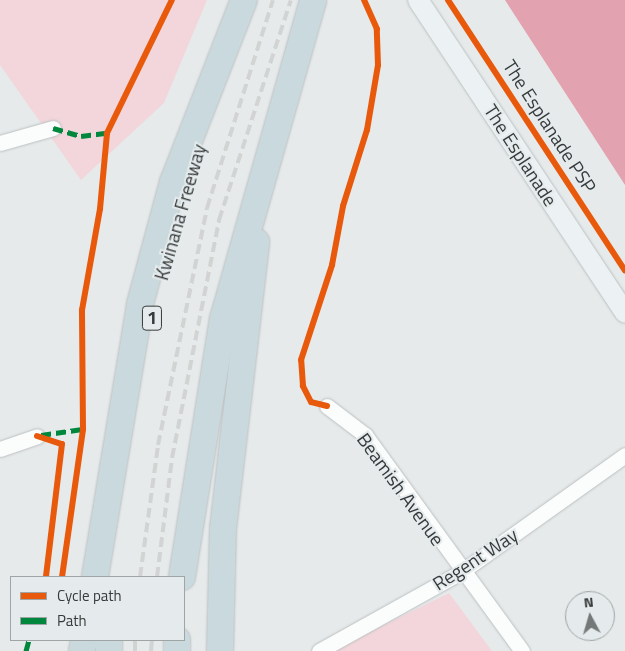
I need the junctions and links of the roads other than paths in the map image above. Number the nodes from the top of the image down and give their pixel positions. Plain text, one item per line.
1 (244, 0) edge
2 (313, 0) edge
3 (418, 0) edge
4 (53, 128) dead end
5 (0, 143) edge
6 (265, 167) junction
7 (624, 312) edge
8 (327, 406) dead end
9 (37, 436) dead end
10 (0, 449) edge
11 (625, 456) edge
12 (461, 572) junction
13 (95, 576) edge
14 (113, 576) edge
15 (182, 576) edge
16 (220, 651) edge
17 (319, 651) edge
18 (522, 651) edge

1 - 13 highway
1 - 14 highway, Kwinana Freeway / 1
2 - 6 highway
3 - 7 street, The Esplanade
4 - 5 street
6 - 15 highway
6 - 16 highway
8 - 12 street, Beamish Avenue
9 - 10 street
11 - 12 street, Regent Way
12 - 17 street, Regent Way
12 - 18 street, Beamish Avenue

